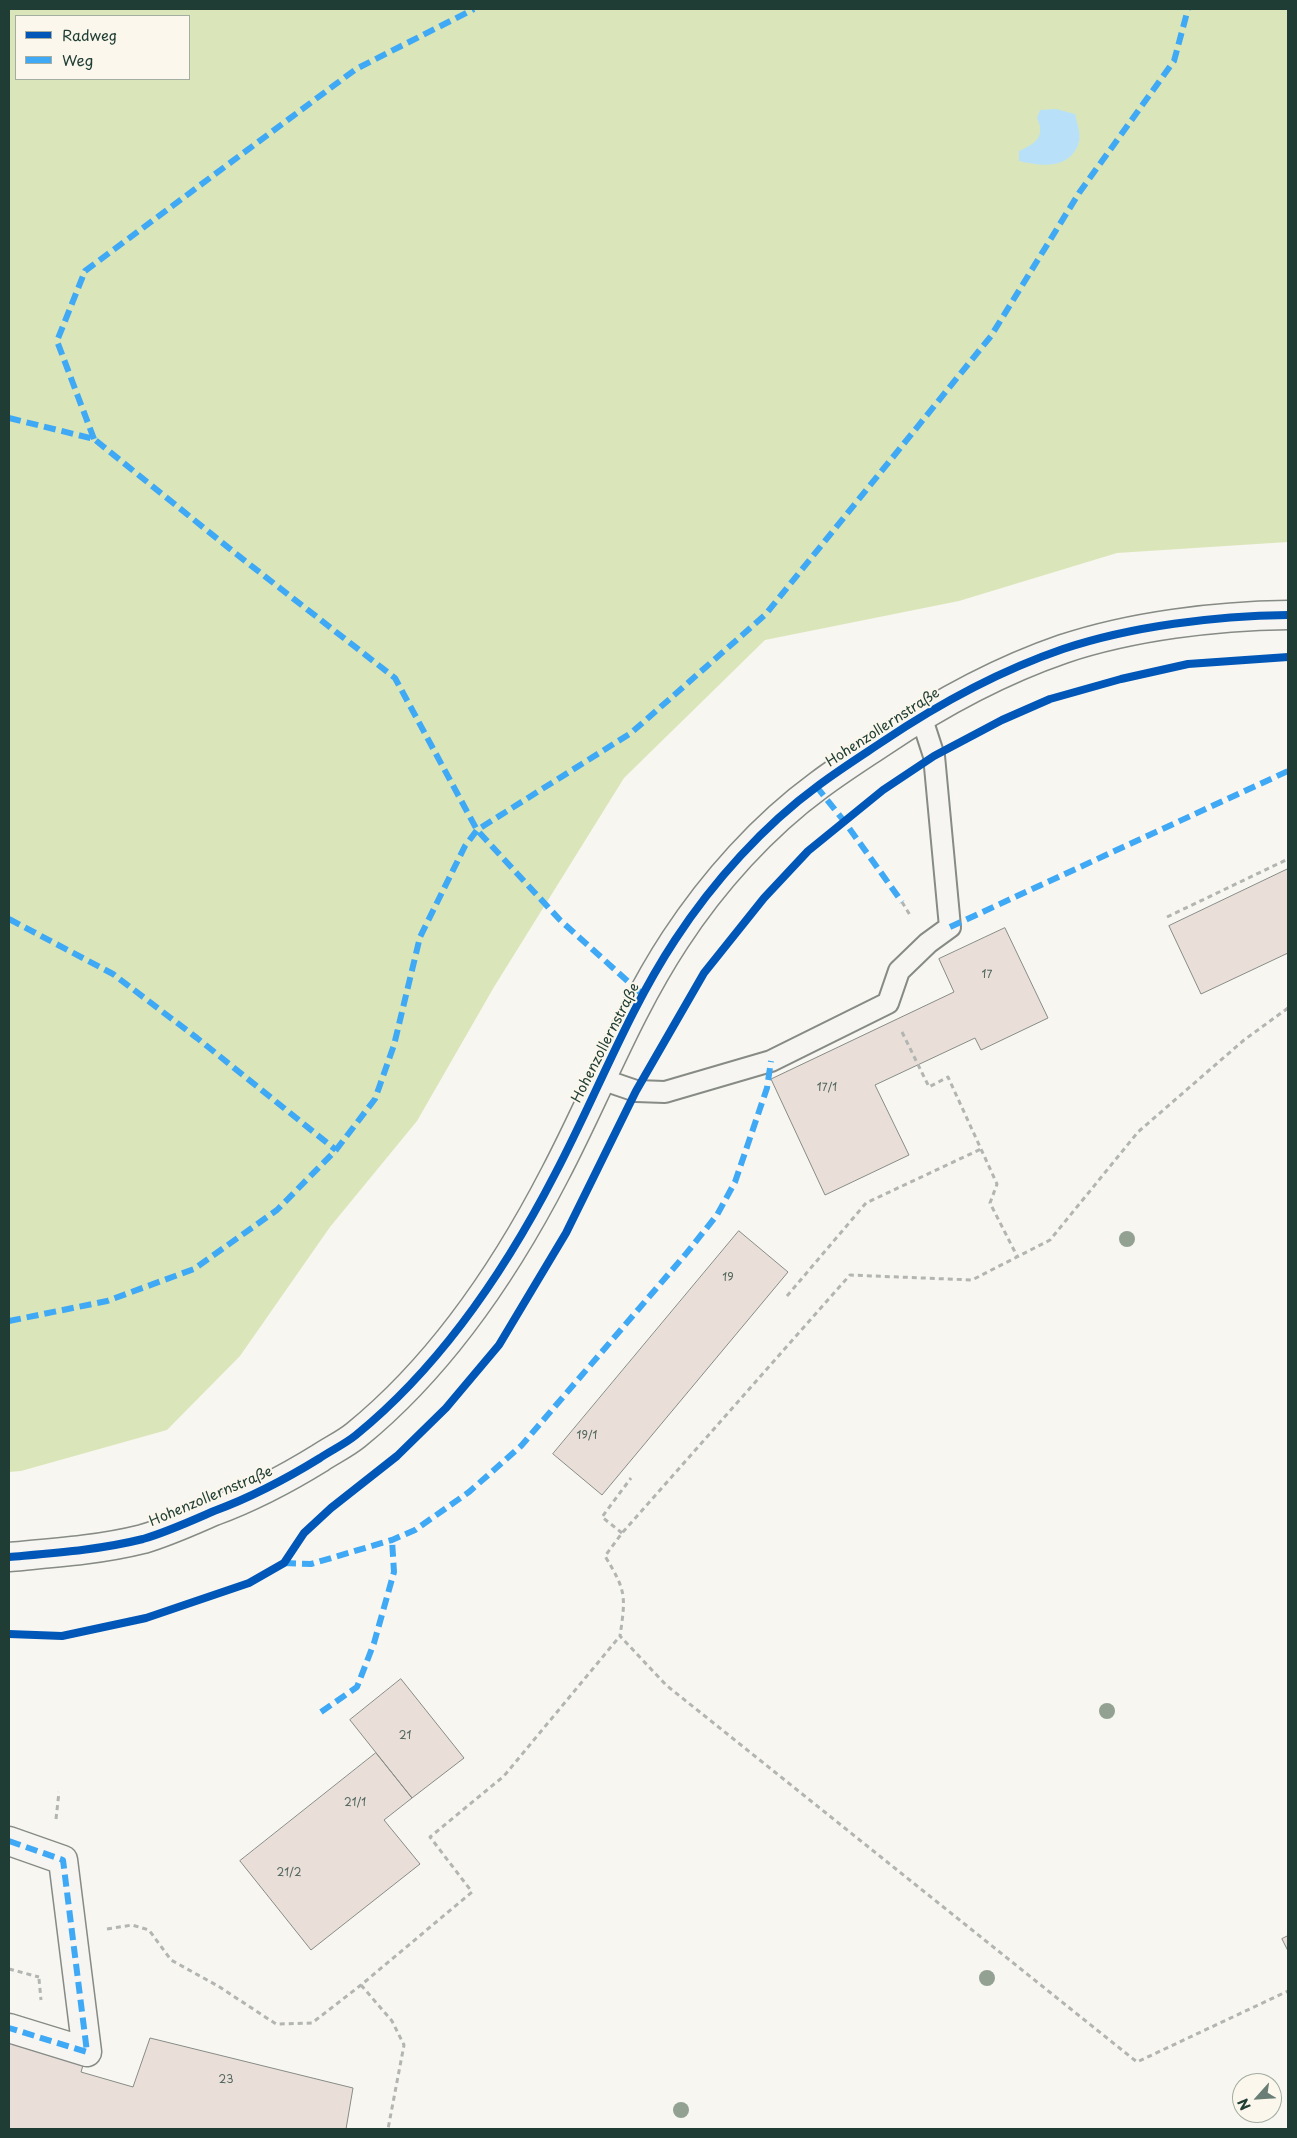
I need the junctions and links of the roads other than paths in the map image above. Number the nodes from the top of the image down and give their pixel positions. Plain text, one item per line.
1 (1288, 615) edge
2 (921, 716) junction
3 (601, 1079) junction
4 (9, 1557) edge
5 (9, 1841) edge
6 (9, 2028) edge

1 - 2 street, Hohenzollernstraße
2 - 3 street, Hohenzollernstraße
2 - 3 lane
3 - 4 street, Hohenzollernstraße
5 - 6 street

